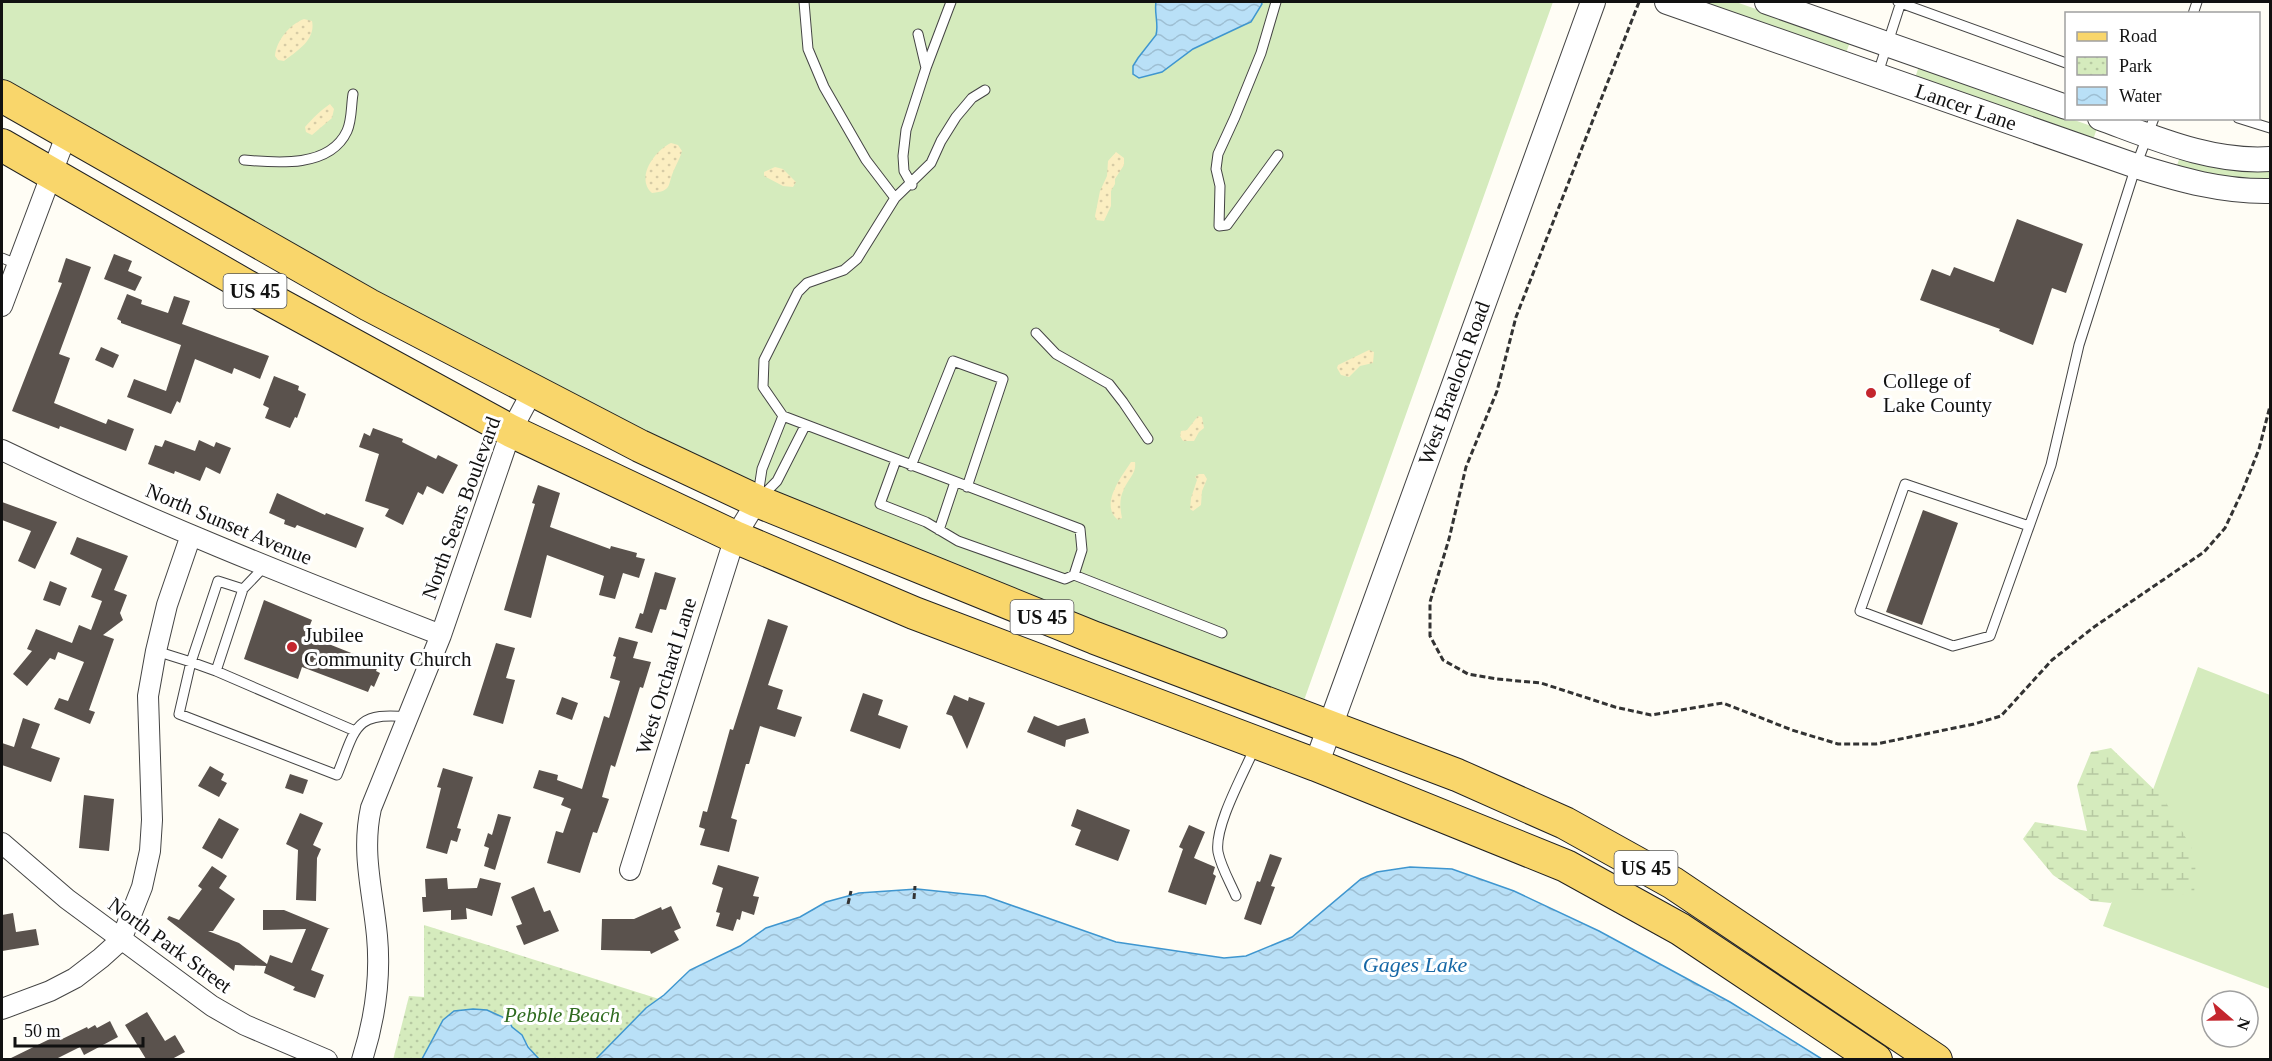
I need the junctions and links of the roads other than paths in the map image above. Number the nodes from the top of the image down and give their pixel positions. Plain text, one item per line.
1 (804, 2) edge
2 (951, 2) edge
3 (1276, 2) edge
4 (1593, 2) edge
5 (1667, 2) edge
6 (1767, 2) edge
7 (1900, 2) edge
8 (918, 34) dead end
9 (1887, 44) junction
10 (2065, 62) edge
11 (926, 68) junction
12 (1877, 76) junction
13 (985, 90) dead end
14 (353, 94) dead end
15 (2, 96) edge
16 (2065, 106) edge
17 (2111, 120) edge
18 (2245, 120) edge
19 (2151, 127) edge
20 (2271, 128) edge
21 (67, 133) junction
22 (5, 150) edge
23 (1278, 155) dead end
24 (2271, 159) edge
25 (244, 160) dead end
26 (2136, 166) junction
27 (52, 172) junction
28 (912, 184) junction
29 (2271, 191) edge
30 (896, 198) junction
31 (9, 261) edge
32 (2, 306) edge
33 (1036, 333) dead end
34 (533, 390) junction
35 (783, 416) junction
36 (805, 426) junction
37 (512, 431) junction
38 (1148, 439) dead end
39 (2, 450) edge
40 (896, 460) junction
41 (911, 466) junction
42 (955, 482) junction
43 (966, 487) junction
44 (757, 501) junction
45 (2029, 526) junction
46 (939, 530) junction
47 (191, 535) junction
48 (735, 537) junction
49 (265, 566) junction
50 (1074, 575) junction
51 (243, 589) junction
52 (1222, 633) dead end
53 (441, 635) junction
54 (156, 651) junction
55 (191, 662) junction
56 (216, 671) junction
57 (408, 717) junction
58 (1329, 726) junction
59 (355, 731) junction
60 (1258, 742) junction
61 (1316, 765) junction
62 (2, 843) edge
63 (630, 870) dead end
64 (1236, 896) dead end
65 (121, 940) junction
66 (2, 1009) edge
67 (327, 1059) edge
68 (362, 1059) edge
69 (1876, 1059) edge
70 (1936, 1059) edge

1 - 30 lane
2 - 11 lane
3 - 23 lane
4 - 58 street, West Braeloch Road
5 - 12 street, Lancer Lane
6 - 9 street, Lancer Lane
7 - 9 lane
7 - 10 lane
8 - 11 lane
9 - 12 lane
9 - 16 street, Lancer Lane
11 - 28 lane
12 - 26 street, Lancer Lane
13 - 28 lane
14 - 25 lane
15 - 21 main road, US 45
17 - 19 street
18 - 20 lane
19 - 24 street
19 - 26 lane
21 - 27 street
21 - 34 main road, US 45
22 - 27 main road, US 45
26 - 29 street, Lancer Lane
26 - 45 lane
27 - 31 street
27 - 37 main road, US 45
28 - 30 lane
30 - 35 lane
31 - 32 street
33 - 38 lane
34 - 37 street, North Sears Boulevard
34 - 44 main road, US 45
35 - 36 lane
35 - 44 lane
36 - 40 lane
36 - 44 lane
37 - 48 main road, US 45
37 - 53 street, North Sears Boulevard
39 - 47 street, North Sunset Avenue
40 - 41 lane
40 - 46 lane
41 - 42 lane
41 - 43 lane
42 - 43 lane
42 - 46 lane
43 - 50 lane
44 - 48 street, West Orchard Lane
44 - 58 main road, US 45
45 - 45 lane
46 - 50 lane
47 - 49 street, North Sunset Avenue
47 - 54 street
48 - 60 main road, US 45
48 - 63 street, West Orchard Lane
49 - 51 lane
49 - 53 street, North Sunset Avenue
50 - 52 lane
51 - 55 lane
51 - 56 lane
53 - 57 street, North Sears Boulevard
54 - 55 lane
54 - 65 street
55 - 56 lane
55 - 59 lane
56 - 59 lane
57 - 59 lane
57 - 68 street, North Sears Boulevard
58 - 61 street, West Braeloch Road
58 - 70 main road, US 45
60 - 61 main road, US 45
60 - 64 lane
61 - 69 main road, US 45
62 - 65 street, North Park Street
65 - 66 street
65 - 67 street, North Park Street

